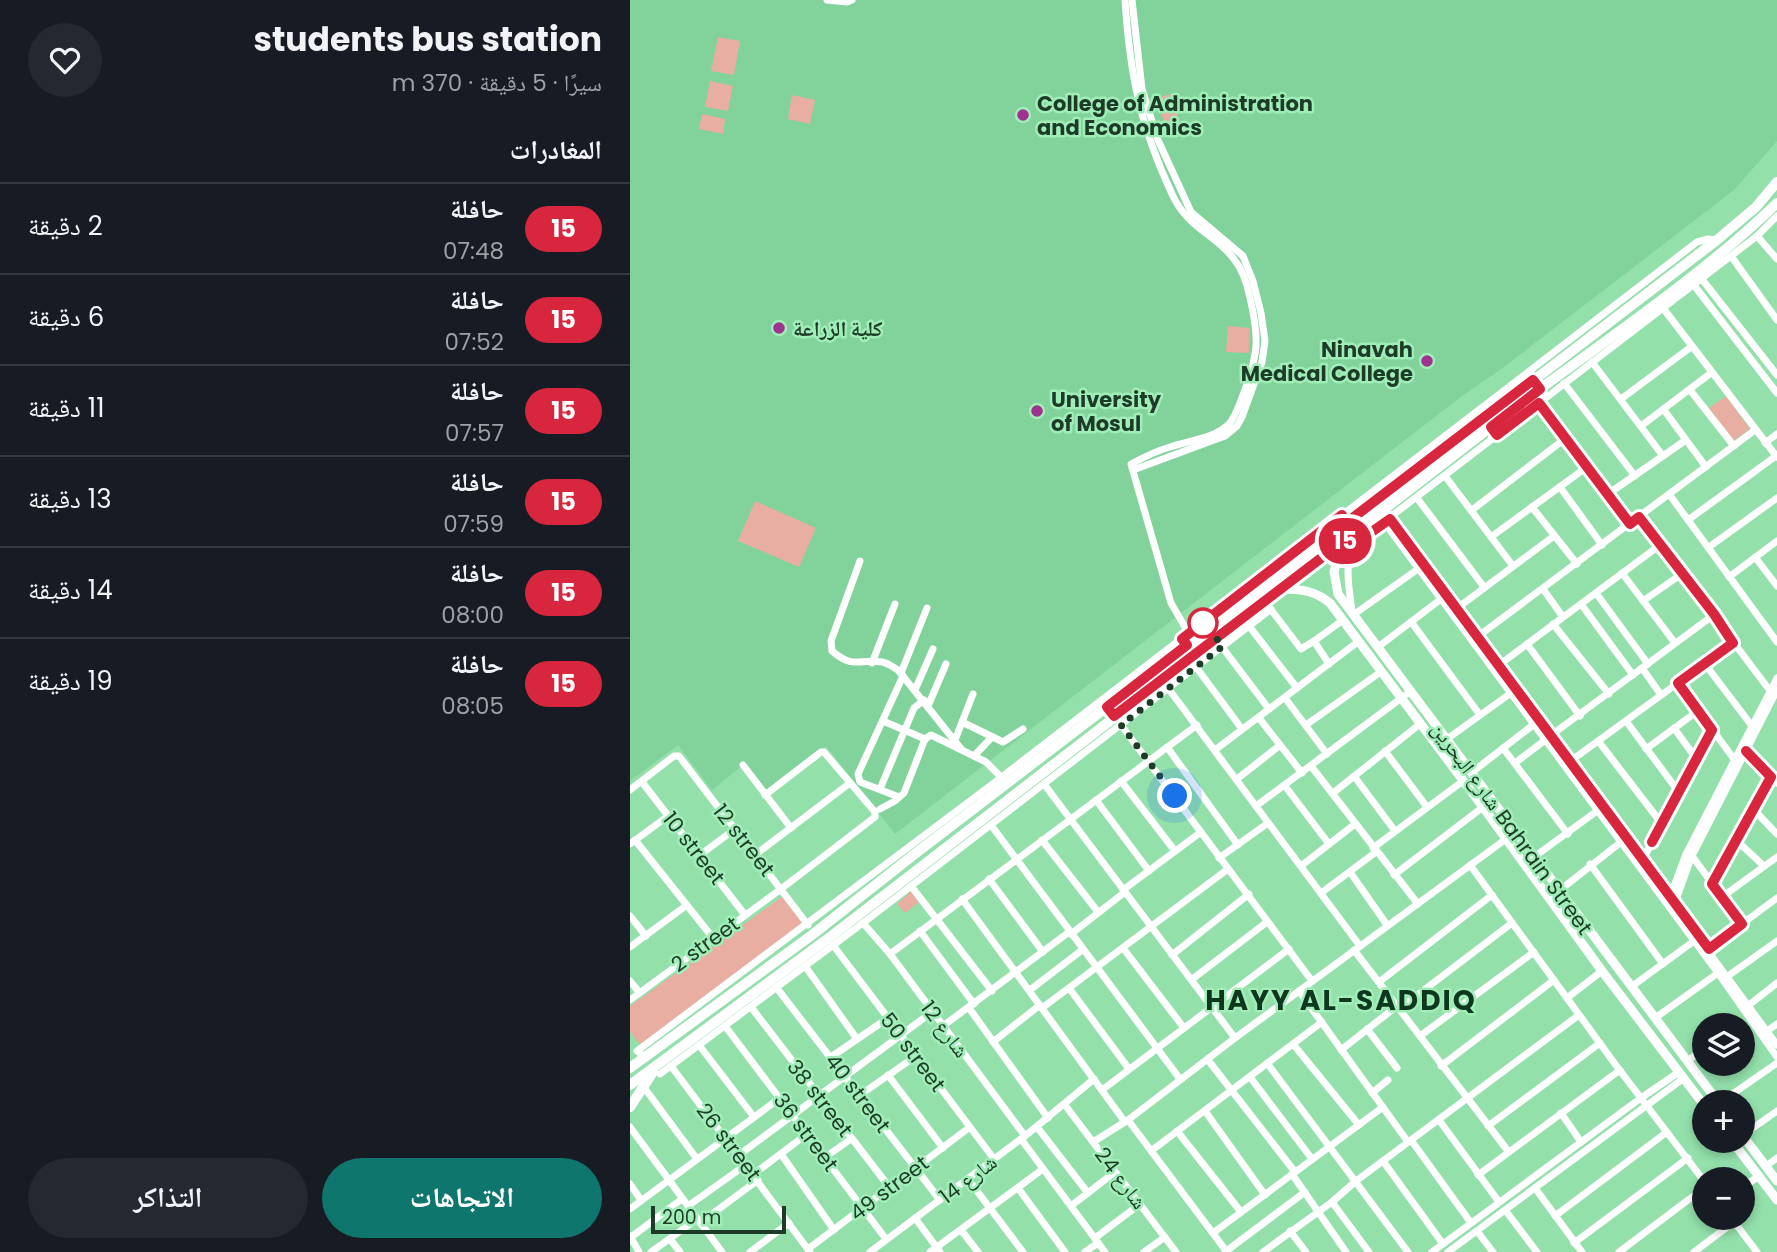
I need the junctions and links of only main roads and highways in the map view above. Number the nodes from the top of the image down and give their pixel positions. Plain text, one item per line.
1 (1777, 182) edge
2 (1777, 203) edge
3 (1646, 321) road end
4 (1631, 322) junction
5 (1533, 380) junction
6 (1540, 389) junction
7 (1342, 543) junction
8 (1282, 589) junction
9 (1107, 707) junction
10 (1117, 721) junction
11 (863, 923) road end
12 (843, 930) junction
13 (1593, 937) junction
14 (1583, 946) junction
15 (671, 1037) junction
16 (630, 1060) edge
17 (668, 1062) junction
18 (630, 1068) edge
19 (630, 1084) edge
20 (1693, 1090) edge
21 (1710, 1090) edge
22 (630, 1107) edge
23 (1755, 1151) edge
24 (1741, 1153) edge
25 (1777, 1181) edge
26 (1777, 1200) edge

1 - 5 highway
2 - 4 highway
3 - 4 highway
4 - 6 highway
5 - 6 highway
5 - 9 highway
6 - 7 highway
7 - 8 highway
7 - 13 main road, شارع البحرين Bahrain Street
8 - 10 highway
8 - 14 main road, شارع البحرين Bahrain Street
9 - 10 highway
9 - 15 highway
10 - 12 highway
11 - 12 highway
12 - 17 highway
13 - 14 main road
13 - 21 main road, شارع البحرين Bahrain Street
14 - 20 main road, شارع البحرين Bahrain Street
15 - 16 highway
15 - 18 highway
17 - 19 highway
17 - 22 highway
23 - 25 main road
24 - 26 main road

